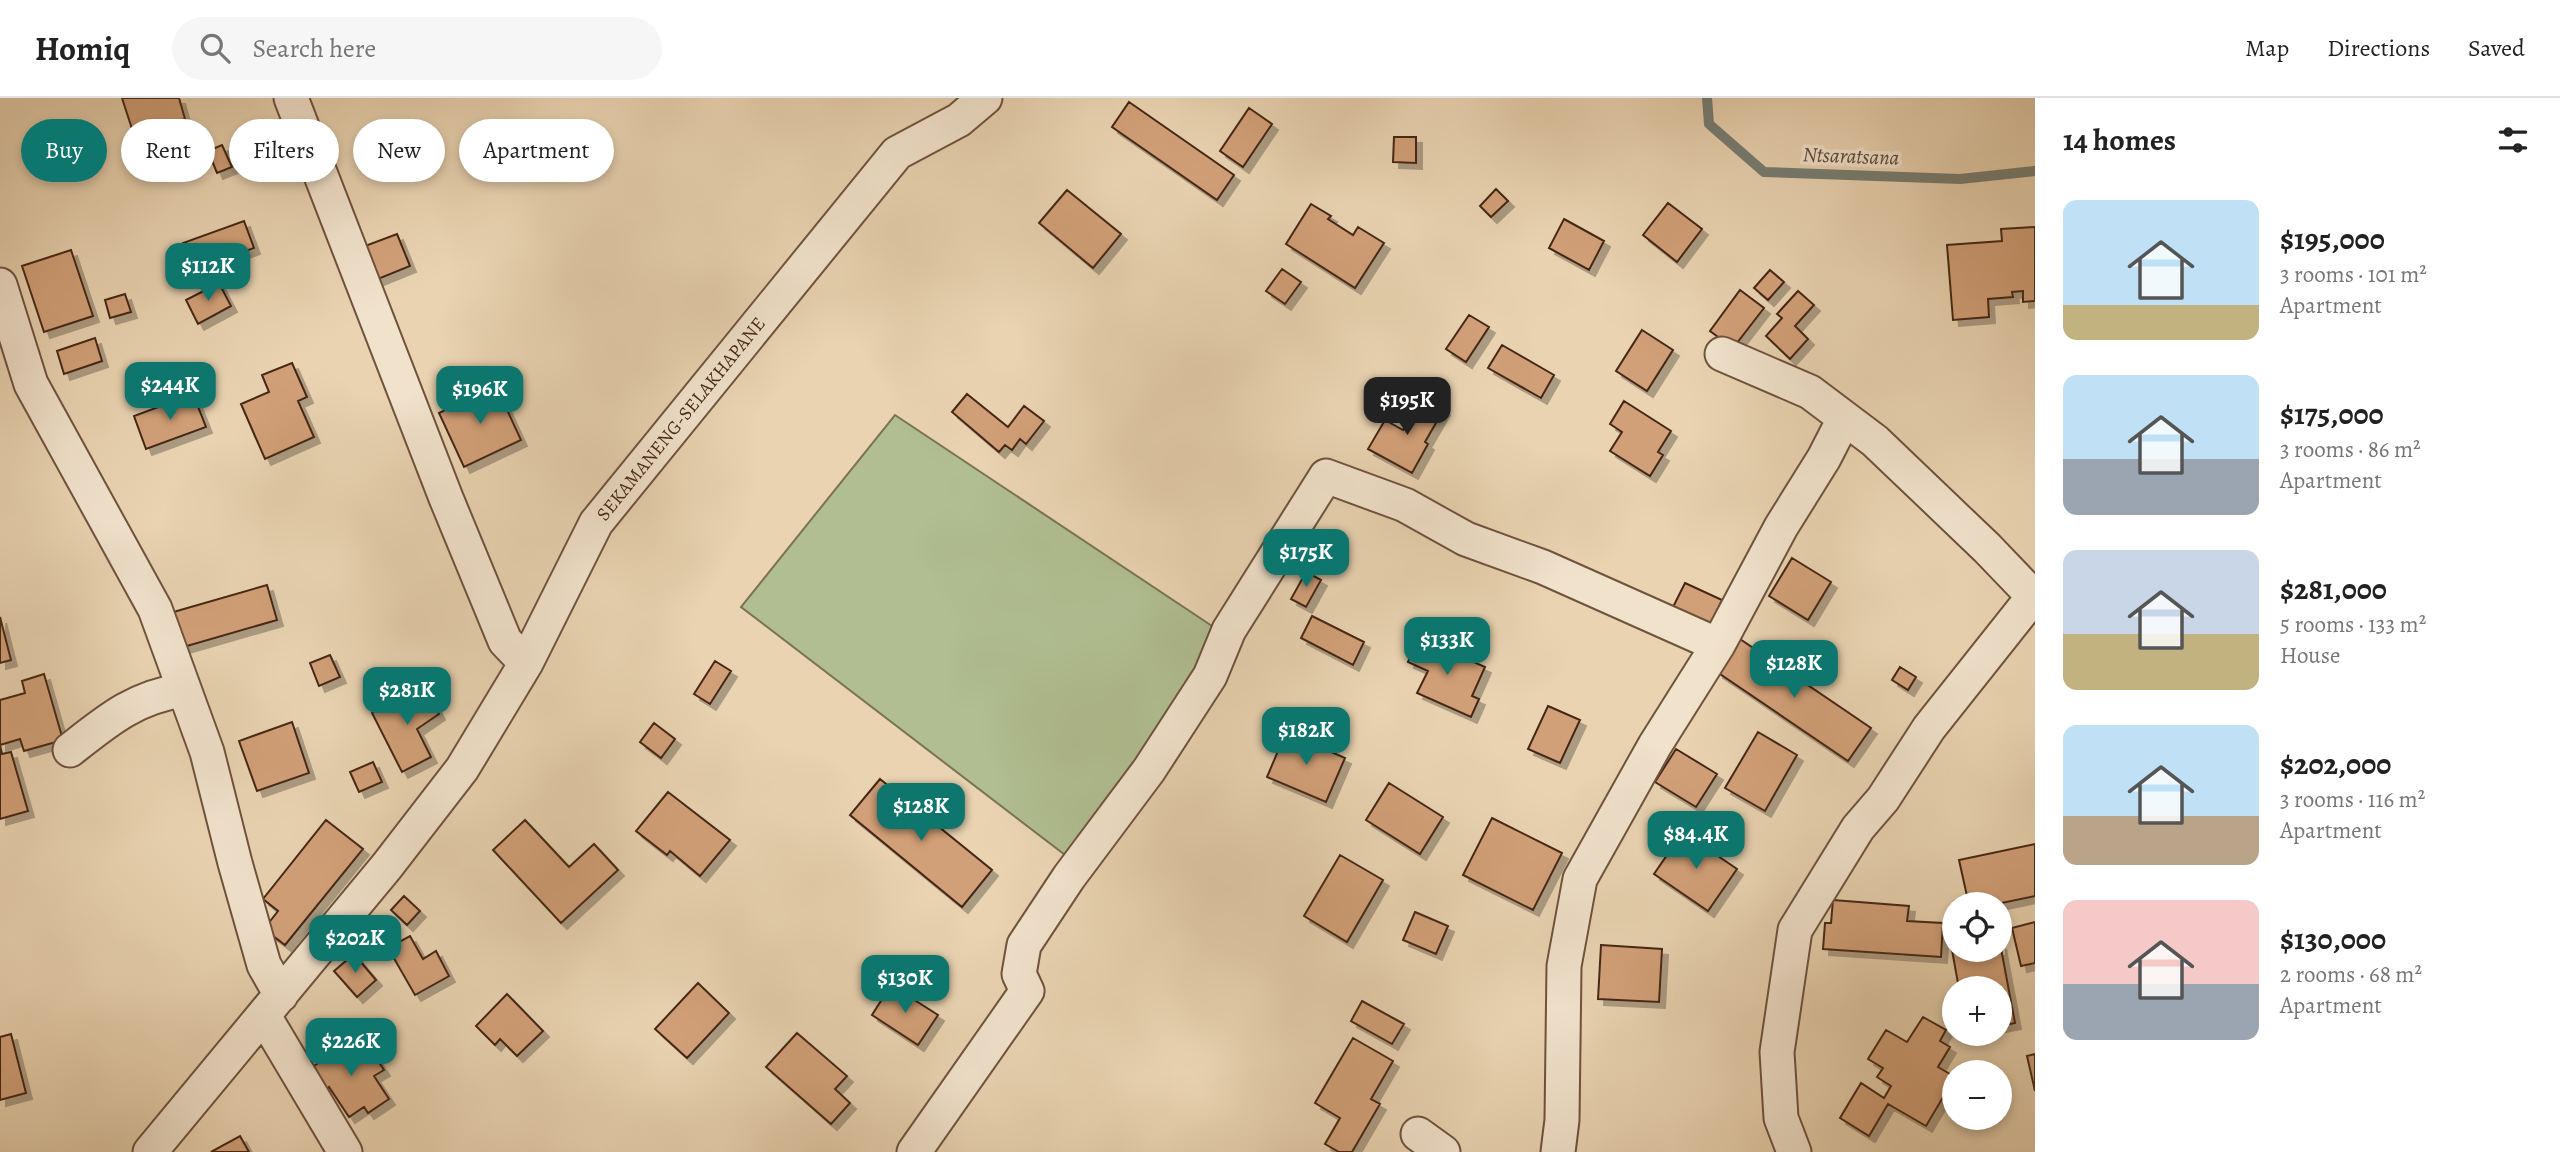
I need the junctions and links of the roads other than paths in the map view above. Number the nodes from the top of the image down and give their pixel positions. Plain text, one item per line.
1 (291, 98) edge
2 (985, 98) edge
3 (954, 109) edge
4 (0, 285) edge
5 (1722, 354) dead end
6 (1844, 419) junction
7 (2034, 597) edge
8 (1718, 645) junction
9 (526, 663) junction
10 (184, 690) junction
11 (70, 750) dead end
12 (272, 1006) junction
13 (150, 1152) edge
14 (345, 1152) edge
15 (914, 1152) edge
16 (1558, 1152) edge
17 (1794, 1152) edge

1 - 9 street
2 - 3 street, SEKAMANENG-SELAKHAPANE
3 - 9 street, SEKAMANENG-SELAKHAPANE
4 - 10 street
5 - 6 street
6 - 7 street
6 - 8 street
7 - 17 street
8 - 15 street
8 - 16 street
9 - 12 street, SEKAMANENG-SELAKHAPANE
10 - 11 street
10 - 12 street
12 - 13 street, SEKAMANENG-SELAKHAPANE
12 - 14 street

